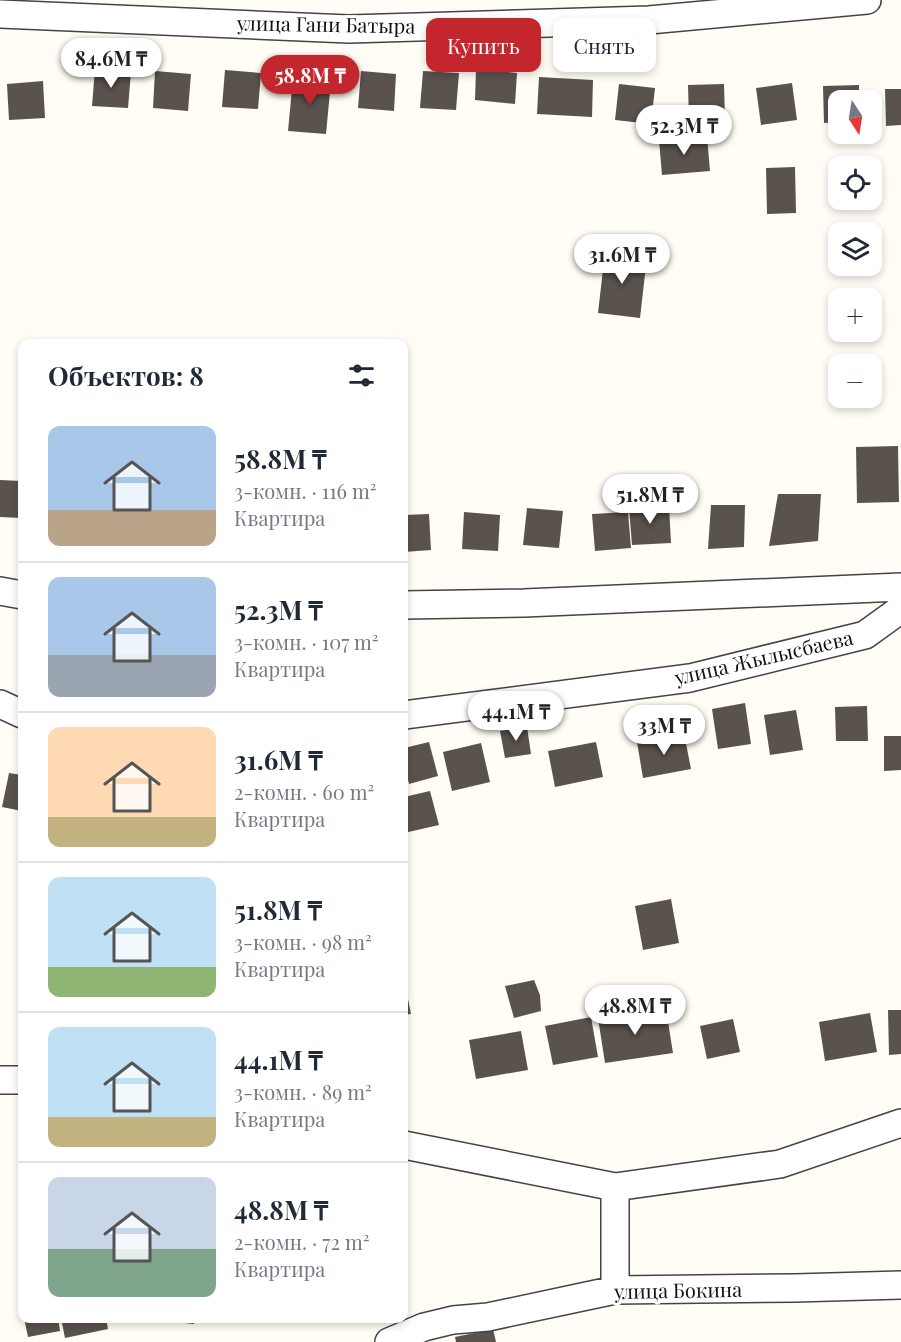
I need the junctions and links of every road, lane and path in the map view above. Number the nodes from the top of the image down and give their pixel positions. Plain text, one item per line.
1 (867, 0) edge
2 (0, 14) edge
3 (901, 586) edge
4 (0, 591) edge
5 (18, 594) edge
6 (408, 605) edge
7 (901, 609) edge
8 (0, 704) edge
9 (18, 712) edge
10 (408, 714) edge
11 (0, 1080) edge
12 (18, 1080) edge
13 (901, 1123) edge
14 (408, 1146) edge
15 (615, 1187) junction
16 (901, 1285) edge
17 (615, 1290) junction
18 (389, 1342) edge

1 - 2 street, улица Гани Батыра
3 - 6 street
4 - 5 street
7 - 10 street, улица Жылысбаева
8 - 9 street
11 - 12 street
13 - 15 street
14 - 15 street
15 - 17 street
16 - 17 street, улица Бокина
17 - 18 street, улица Бокина

